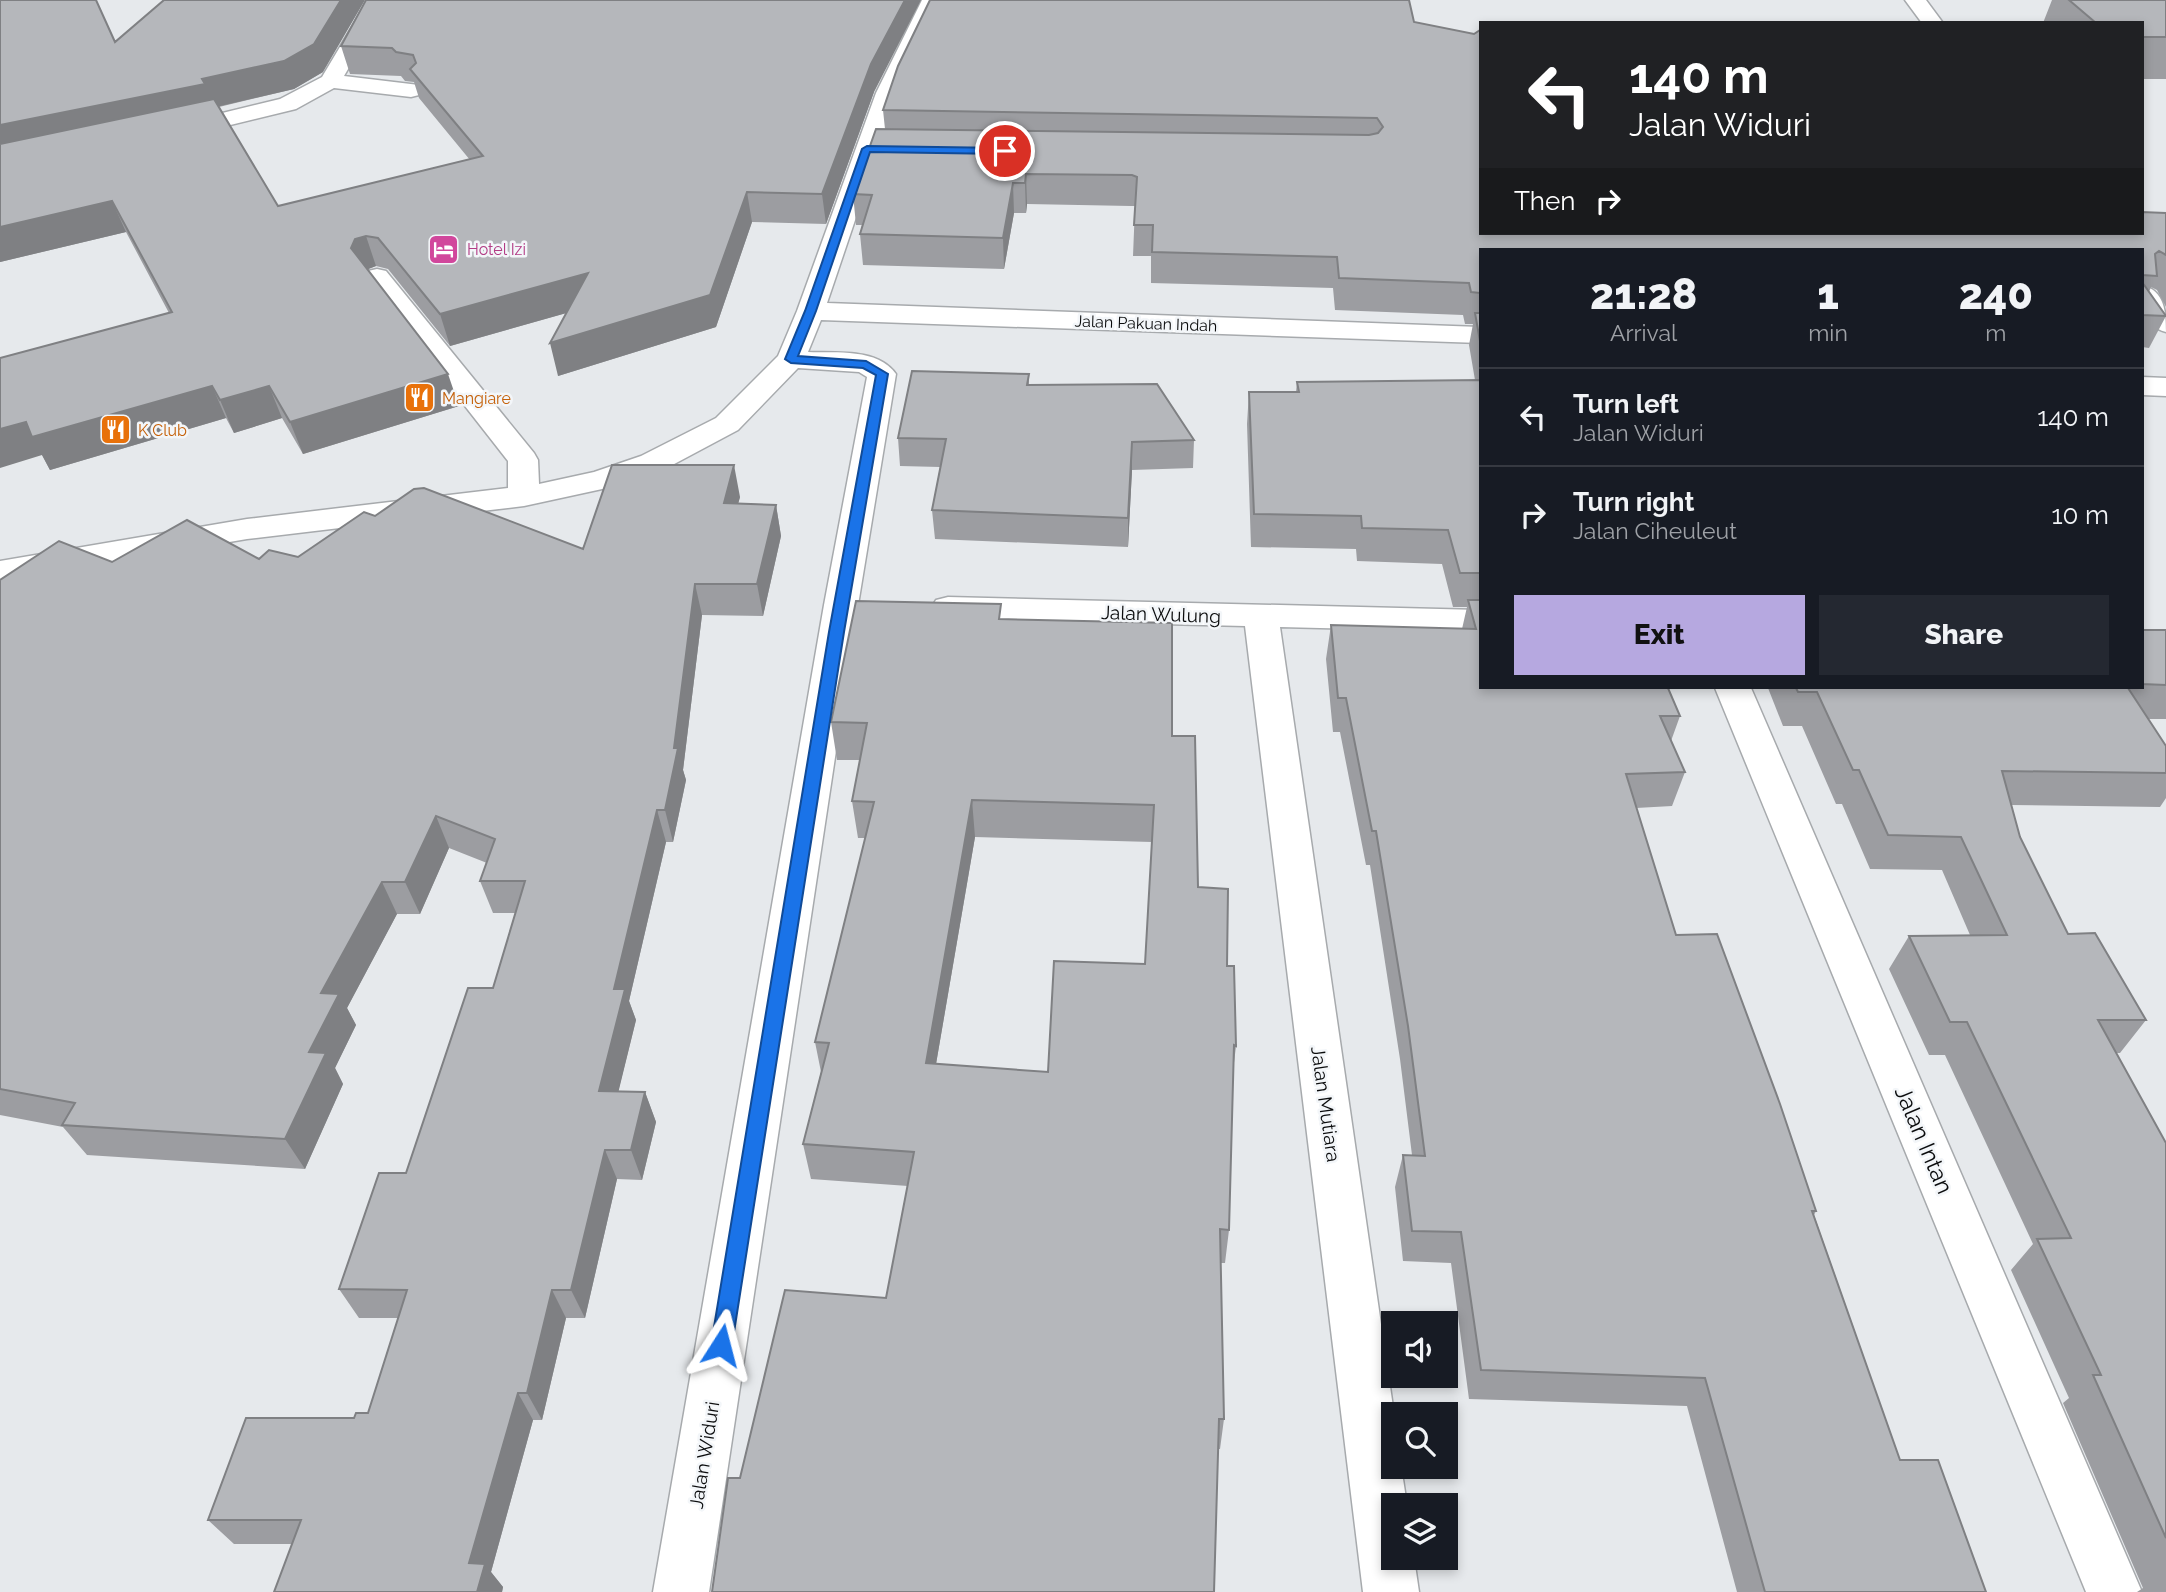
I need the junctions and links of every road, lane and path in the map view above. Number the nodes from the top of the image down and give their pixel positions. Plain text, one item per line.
1 (377, 0) edge
2 (932, 0) edge
3 (1915, 0) edge
4 (1931, 21) edge
5 (332, 80) junction
6 (411, 90) dead end
7 (159, 134) edge
8 (867, 149) junction
9 (894, 150) edge
10 (377, 277) edge
11 (2144, 296) edge
12 (811, 311) junction
13 (2166, 324) edge
14 (1479, 335) edge
15 (791, 359) junction
16 (2144, 365) edge
17 (2166, 367) edge
18 (2144, 386) edge
19 (2166, 387) edge
20 (539, 495) junction
21 (0, 570) edge
22 (911, 607) edge
23 (1261, 616) junction
24 (1479, 621) edge
25 (1733, 689) edge
26 (681, 1592) edge
27 (1391, 1592) edge
28 (2114, 1592) edge

1 - 5 street
2 - 8 street
3 - 4 street
5 - 6 street
5 - 7 street
8 - 9 street
8 - 12 street
10 - 20 street
11 - 13 street
12 - 14 street, Jalan Pakuan Indah
12 - 15 street
15 - 20 street
15 - 26 street, Jalan Widuri
16 - 17 street
18 - 19 street
20 - 21 street
22 - 23 street, Jalan Wulung
23 - 24 street, Jalan Wulung
23 - 27 street, Jalan Mutiara
25 - 28 street, Jalan Intan

